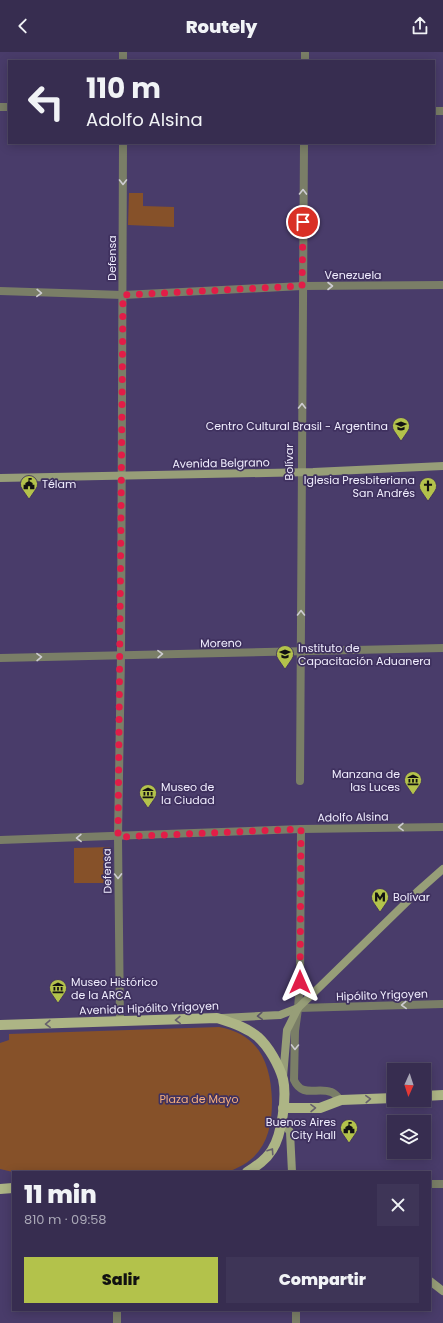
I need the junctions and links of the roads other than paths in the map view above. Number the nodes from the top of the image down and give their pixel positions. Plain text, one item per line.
1 (122, 144) edge
2 (304, 144) edge
3 (443, 285) edge
4 (302, 286) junction
5 (0, 291) edge
6 (123, 295) junction
7 (443, 466) edge
8 (301, 472) junction
9 (121, 476) junction
10 (0, 478) edge
11 (443, 648) edge
12 (300, 652) junction
13 (121, 655) junction
14 (0, 658) edge
15 (300, 781) dead end
16 (443, 827) edge
17 (301, 829) junction
18 (118, 837) junction
19 (0, 840) edge
20 (443, 862) edge
21 (440, 871) edge
22 (443, 1004) edge
23 (298, 1008) junction
24 (217, 1018) junction
25 (120, 1022) junction
26 (0, 1025) edge
27 (283, 1080) junction
28 (431, 1096) edge
29 (443, 1096) edge
30 (387, 1098) edge
31 (342, 1100) junction
32 (283, 1108) junction
33 (283, 1121) junction
34 (248, 1171) edge
35 (292, 1171) edge
36 (431, 1184) edge
37 (443, 1184) edge
38 (12, 1188) edge
39 (0, 1189) edge
40 (431, 1282) edge
41 (443, 1291) edge
42 (117, 1311) edge
43 (296, 1311) edge
44 (117, 1323) edge
45 (296, 1323) edge

1 -> 6 street, Defensa
4 -> 2 street, Bolívar
4 -> 3 street, Venezuela
4 - 6 street, Venezuela
8 -> 4 street, Bolívar
5 -> 6 street, Venezuela
6 - 9 street, Defensa
7 - 8 main road, Avenida Belgrano
8 - 9 main road, Avenida Belgrano
12 -> 8 street, Bolívar
9 - 10 main road, Avenida Belgrano
9 - 13 street, Defensa
11 - 12 street, Moreno
13 -> 12 street, Moreno
12 - 15 street, Bolívar
14 -> 13 street, Moreno
13 - 18 street, Defensa
16 -> 17 street, Adolfo Alsina
17 - 18 street, Adolfo Alsina
17 - 23 street
18 -> 19 street, Adolfo Alsina
18 -> 25 street, Defensa
20 - 21 main road
21 - 23 main road
22 -> 23 street, Hipólito Yrigoyen
23 -> 24 main road, Avenida Hipólito Yrigoyen
23 - 27 main road
23 -> 31 street
24 -> 25 main road, Avenida Hipólito Yrigoyen
24 - 27 main road
25 -> 26 main road, Avenida Hipólito Yrigoyen
27 - 32 main road
28 - 29 main road
31 -> 30 main road
32 -> 31 main road
32 - 33 main road
34 -> 33 main road
33 - 35 main road
36 - 37 street
38 - 39 main road
40 - 41 main road
42 - 44 street
43 - 45 street

